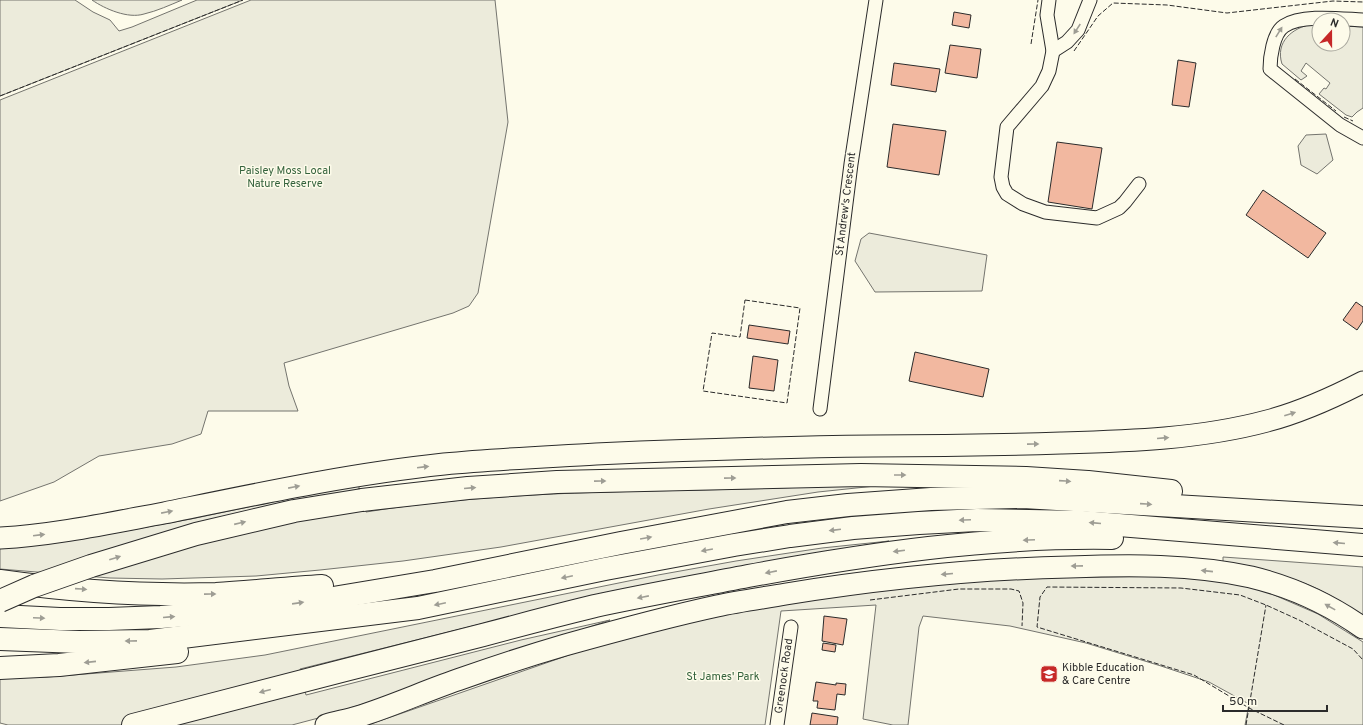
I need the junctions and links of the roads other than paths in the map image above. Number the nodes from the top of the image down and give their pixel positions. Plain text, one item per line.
1 (876, 0) edge
2 (1049, 0) edge
3 (1090, 0) edge
4 (1363, 20) edge
5 (1053, 51) junction
6 (1340, 125) junction
7 (1363, 129) edge
8 (1363, 138) edge
9 (1139, 184) dead end
10 (1363, 382) edge
11 (820, 409) dead end
12 (1363, 511) edge
13 (1363, 517) edge
14 (0, 538) edge
15 (1315, 542) junction
16 (621, 543) junction
17 (1363, 545) edge
18 (0, 581) edge
19 (0, 601) edge
20 (418, 608) junction
21 (0, 616) edge
22 (791, 626) dead end
23 (1363, 628) edge
24 (0, 639) edge
25 (0, 668) edge
26 (133, 725) edge
27 (326, 725) edge
28 (777, 725) edge

1 - 11 street, St Andrew's Crescent
2 - 5 street
3 -> 5 street
6 -> 4 street
5 - 9 street
6 - 7 street
6 - 8 street
14 -> 10 highway
19 -> 12 highway, bridge
16 -> 13 highway
17 -> 15 highway
15 -> 20 highway
15 -> 26 highway
18 -> 16 highway
21 -> 16 highway
20 -> 24 highway
20 -> 25 highway
22 - 28 street, Greenock Road
23 -> 27 highway

